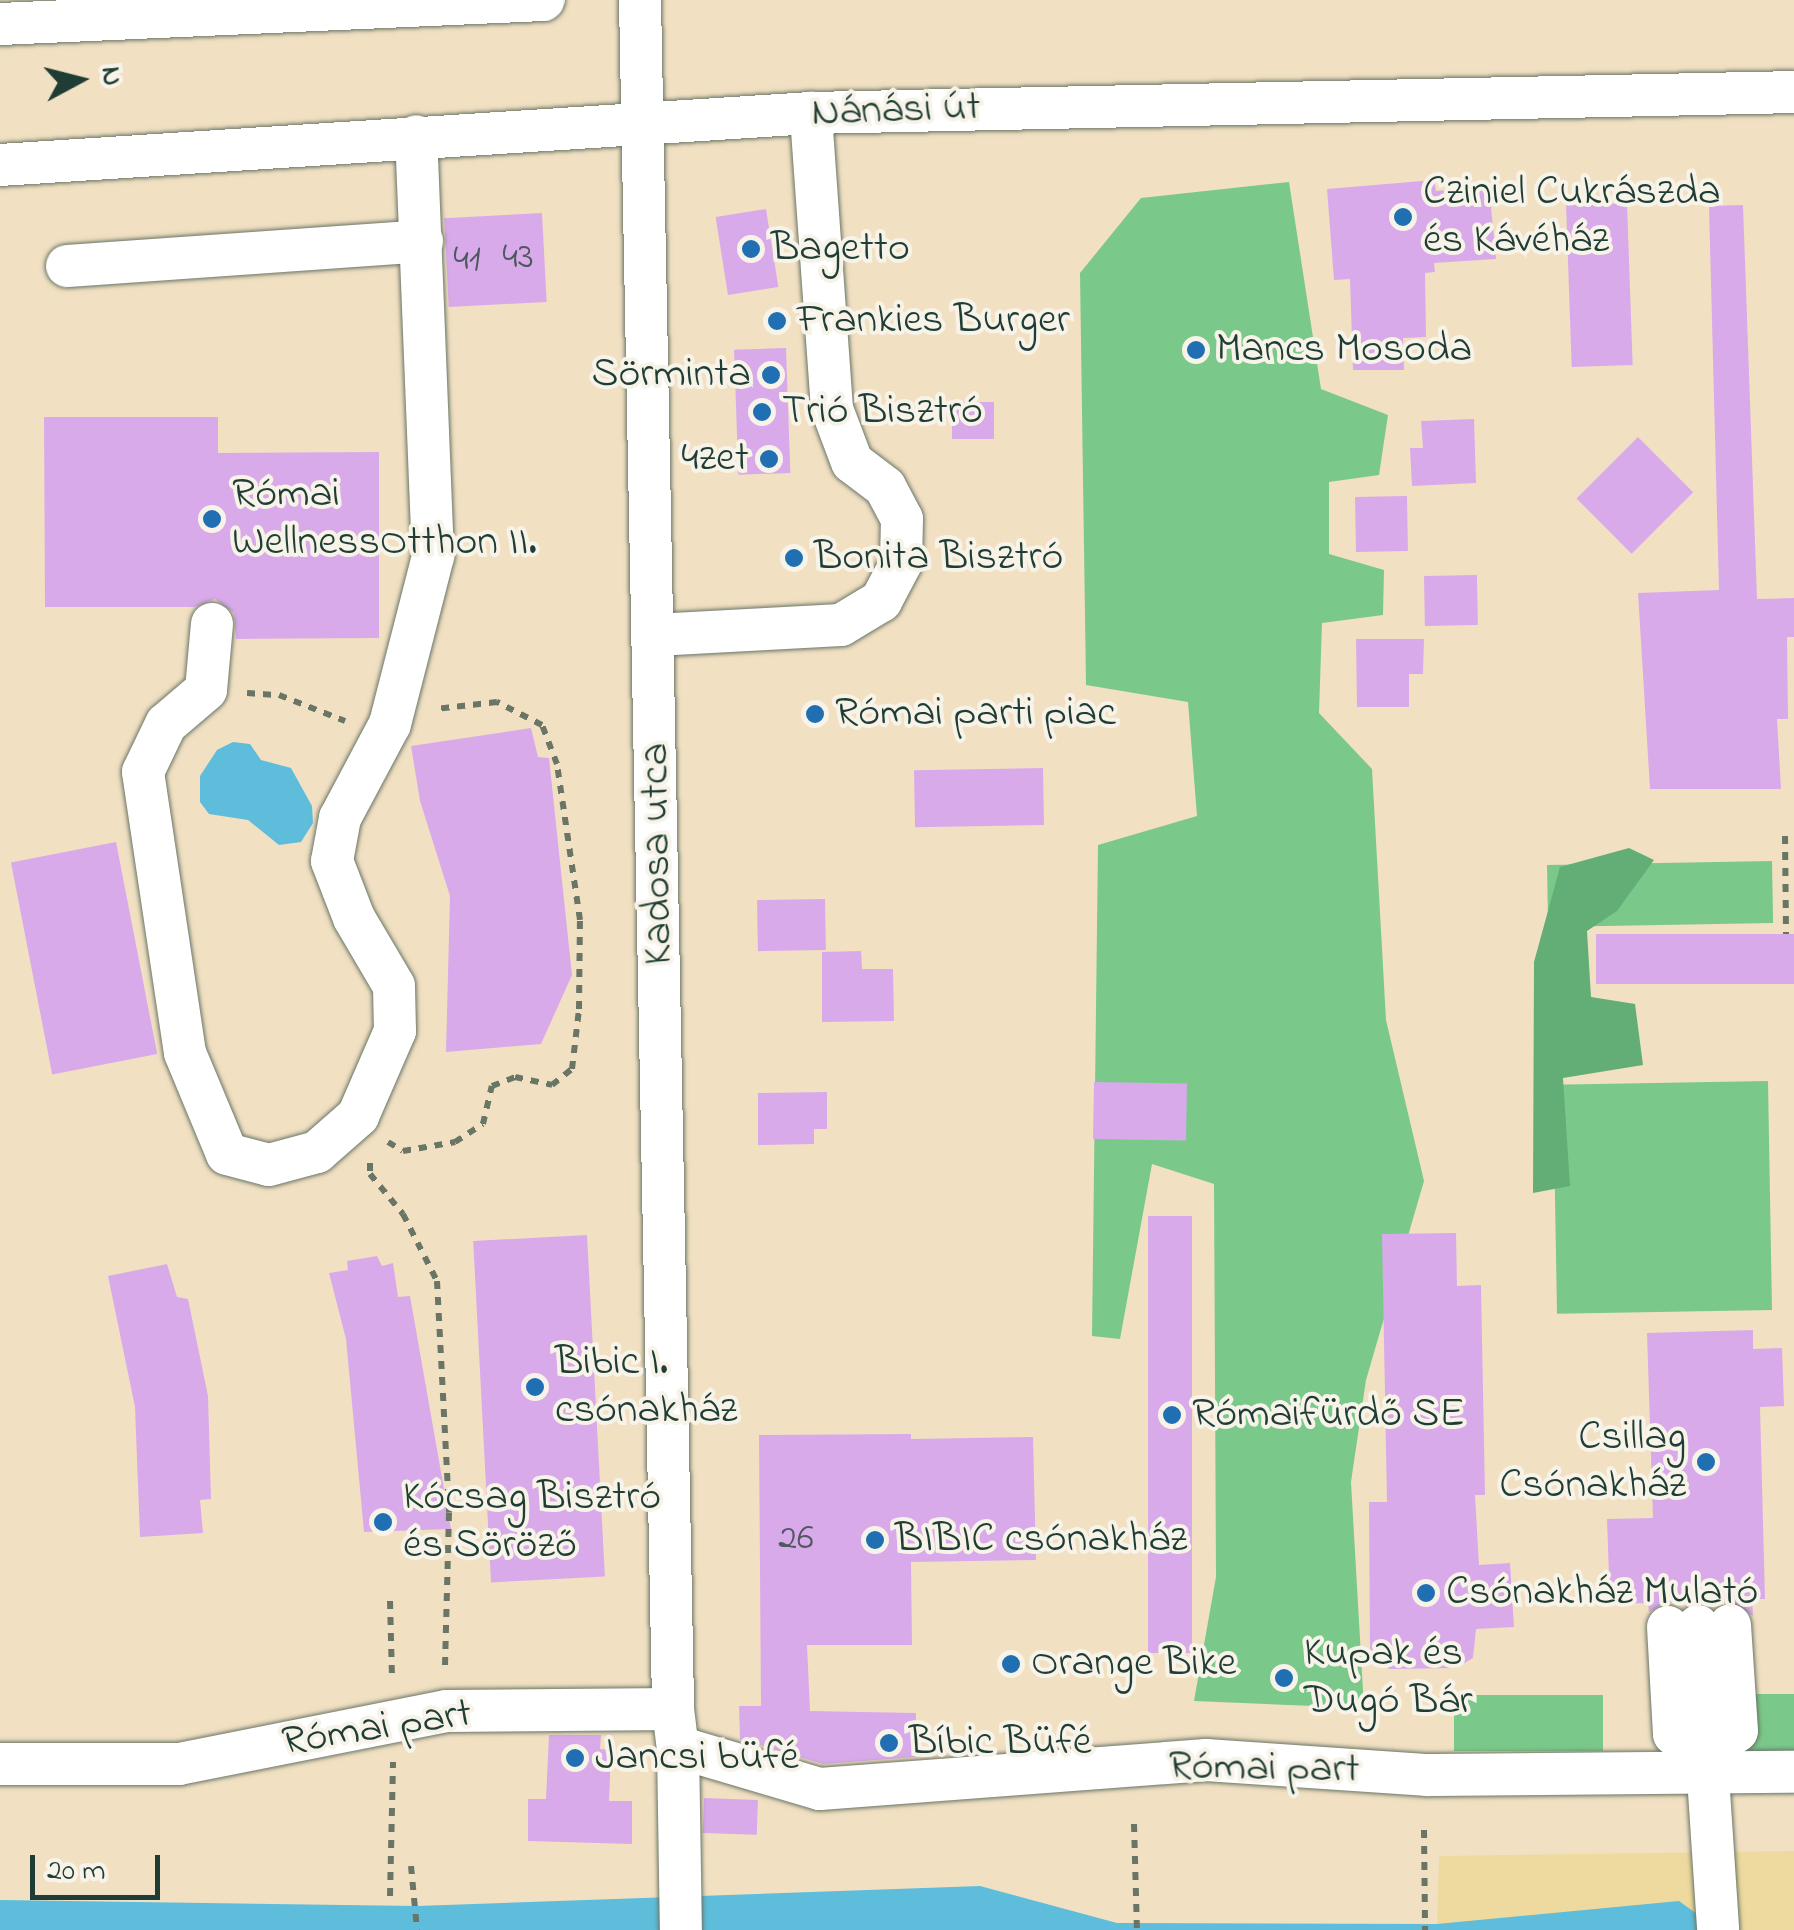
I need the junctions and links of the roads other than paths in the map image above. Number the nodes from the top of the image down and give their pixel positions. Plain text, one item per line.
1 (543, 0) edge
2 (640, 0) edge
3 (0, 24) edge
4 (1794, 92) edge
5 (811, 113) junction
6 (646, 124) junction
7 (416, 136) junction
8 (0, 165) edge
9 (422, 241) junction
10 (68, 266) dead end
11 (212, 624) dead end
12 (654, 635) junction
13 (675, 1728) junction
14 (1704, 1762) junction
15 (0, 1764) edge
16 (1794, 1772) edge
17 (1713, 1926) edge
18 (681, 1930) edge

1 - 3 street
2 - 6 street, Kadosa utca
4 - 5 street, Nánási út
5 - 6 street, Nánási út
5 - 12 street
6 - 7 street, Nánási út
6 - 12 street, Kadosa utca
7 - 8 street, Nánási út
7 - 9 street
9 - 10 street
9 - 11 street
12 - 13 street, Kadosa utca
13 - 14 street, Római part
13 - 15 street, Római part
13 - 18 street, Kadosa utca
14 - 14 street
14 - 16 street, Római part
14 - 17 street

